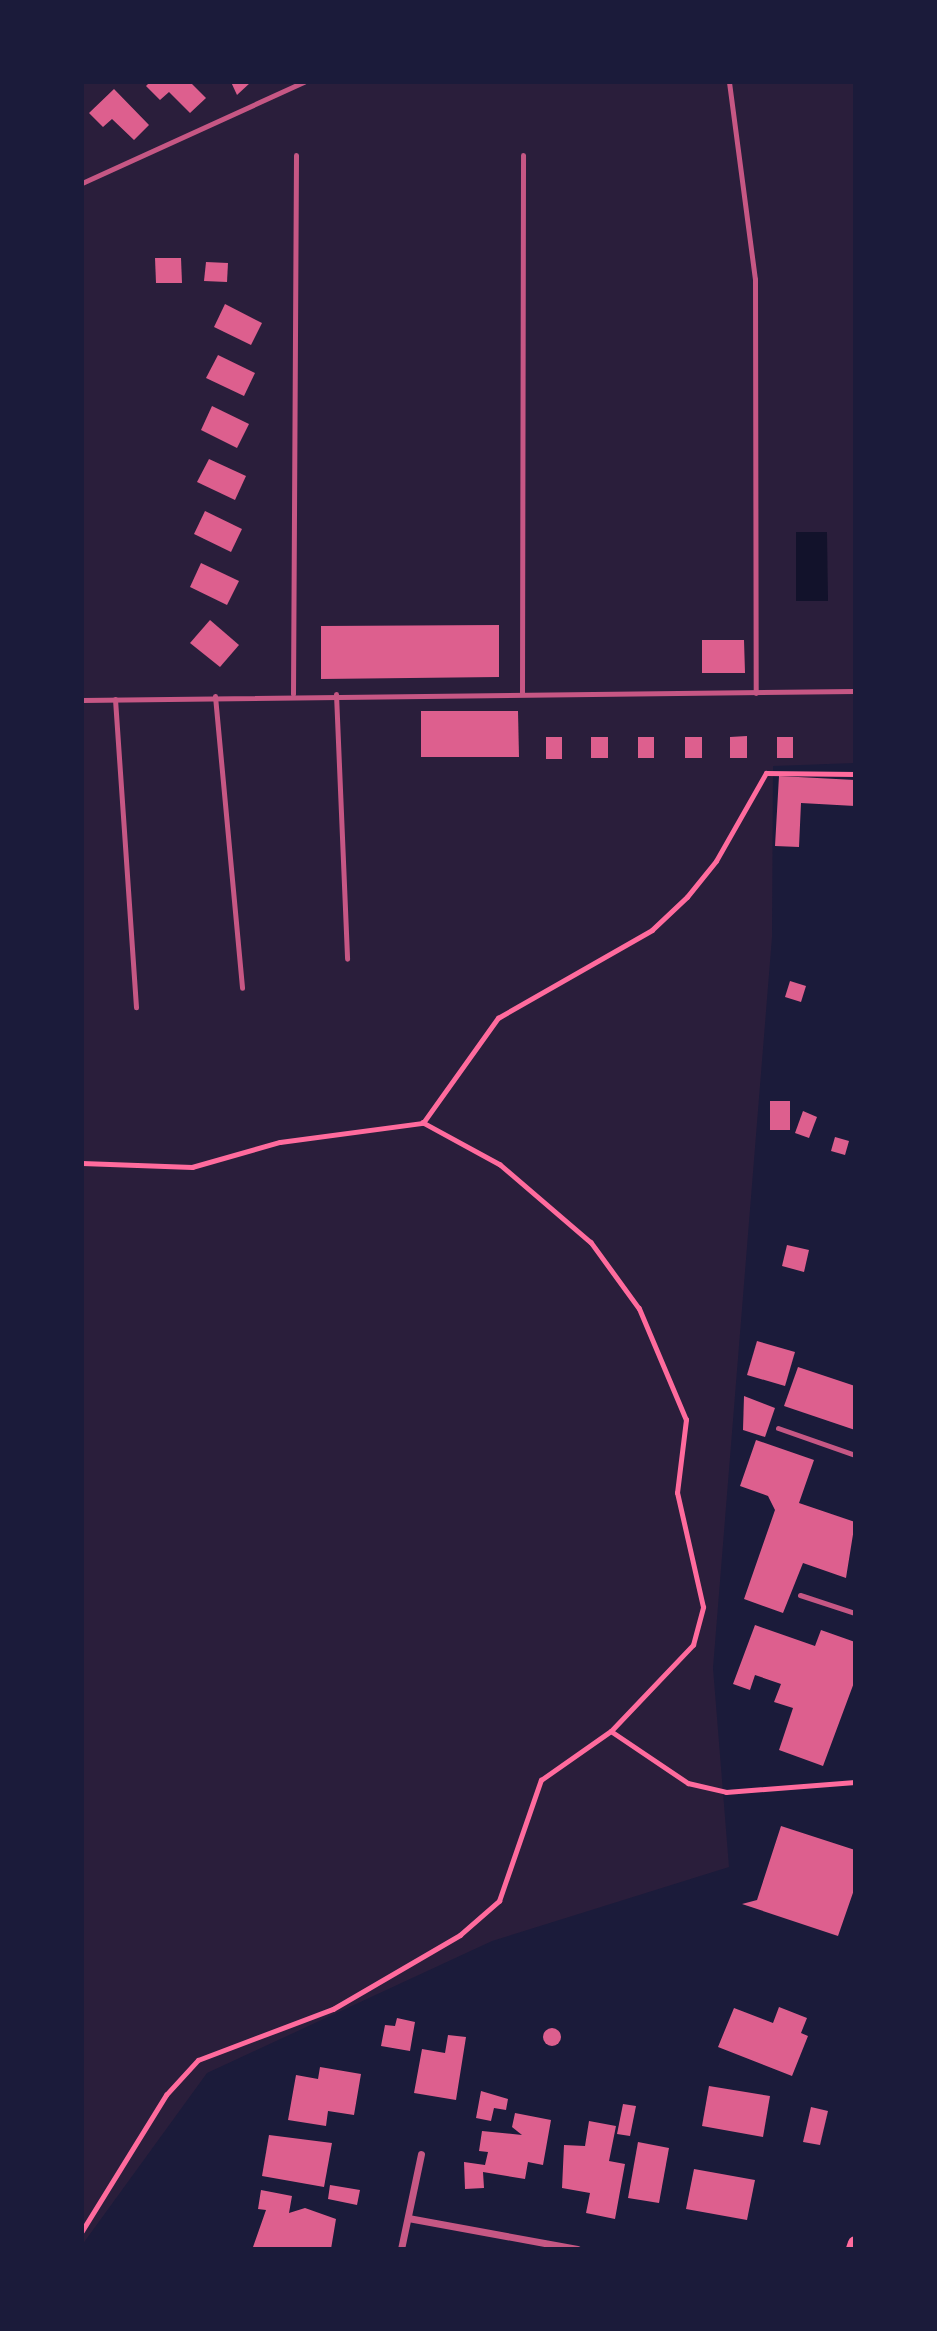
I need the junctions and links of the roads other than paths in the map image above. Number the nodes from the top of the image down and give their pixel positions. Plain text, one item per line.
1 (304, 82) edge
2 (729, 82) edge
3 (296, 155) dead end
4 (523, 155) dead end
5 (82, 183) edge
6 (855, 691) edge
7 (756, 693) junction
8 (293, 694) junction
9 (336, 694) junction
10 (522, 694) junction
11 (215, 696) junction
12 (115, 699) junction
13 (82, 700) edge
14 (347, 959) dead end
15 (242, 988) dead end
16 (136, 1007) dead end
17 (778, 1427) dead end
18 (855, 1455) edge
19 (800, 1595) dead end
20 (855, 1613) edge
21 (421, 2154) dead end
22 (408, 2218) junction
23 (855, 2243) edge
24 (401, 2249) edge
25 (577, 2249) edge
26 (853, 2249) edge

1 - 5 lane
2 - 7 lane
3 - 8 lane
4 - 10 lane
6 - 7 lane
7 - 10 lane
8 - 9 lane
8 - 11 lane
9 - 10 lane
9 - 14 lane
11 - 12 lane
11 - 15 lane
12 - 13 lane
12 - 16 lane
17 - 18 lane
19 - 20 lane
21 - 22 street
22 - 24 street
22 - 25 street
23 - 26 main road

